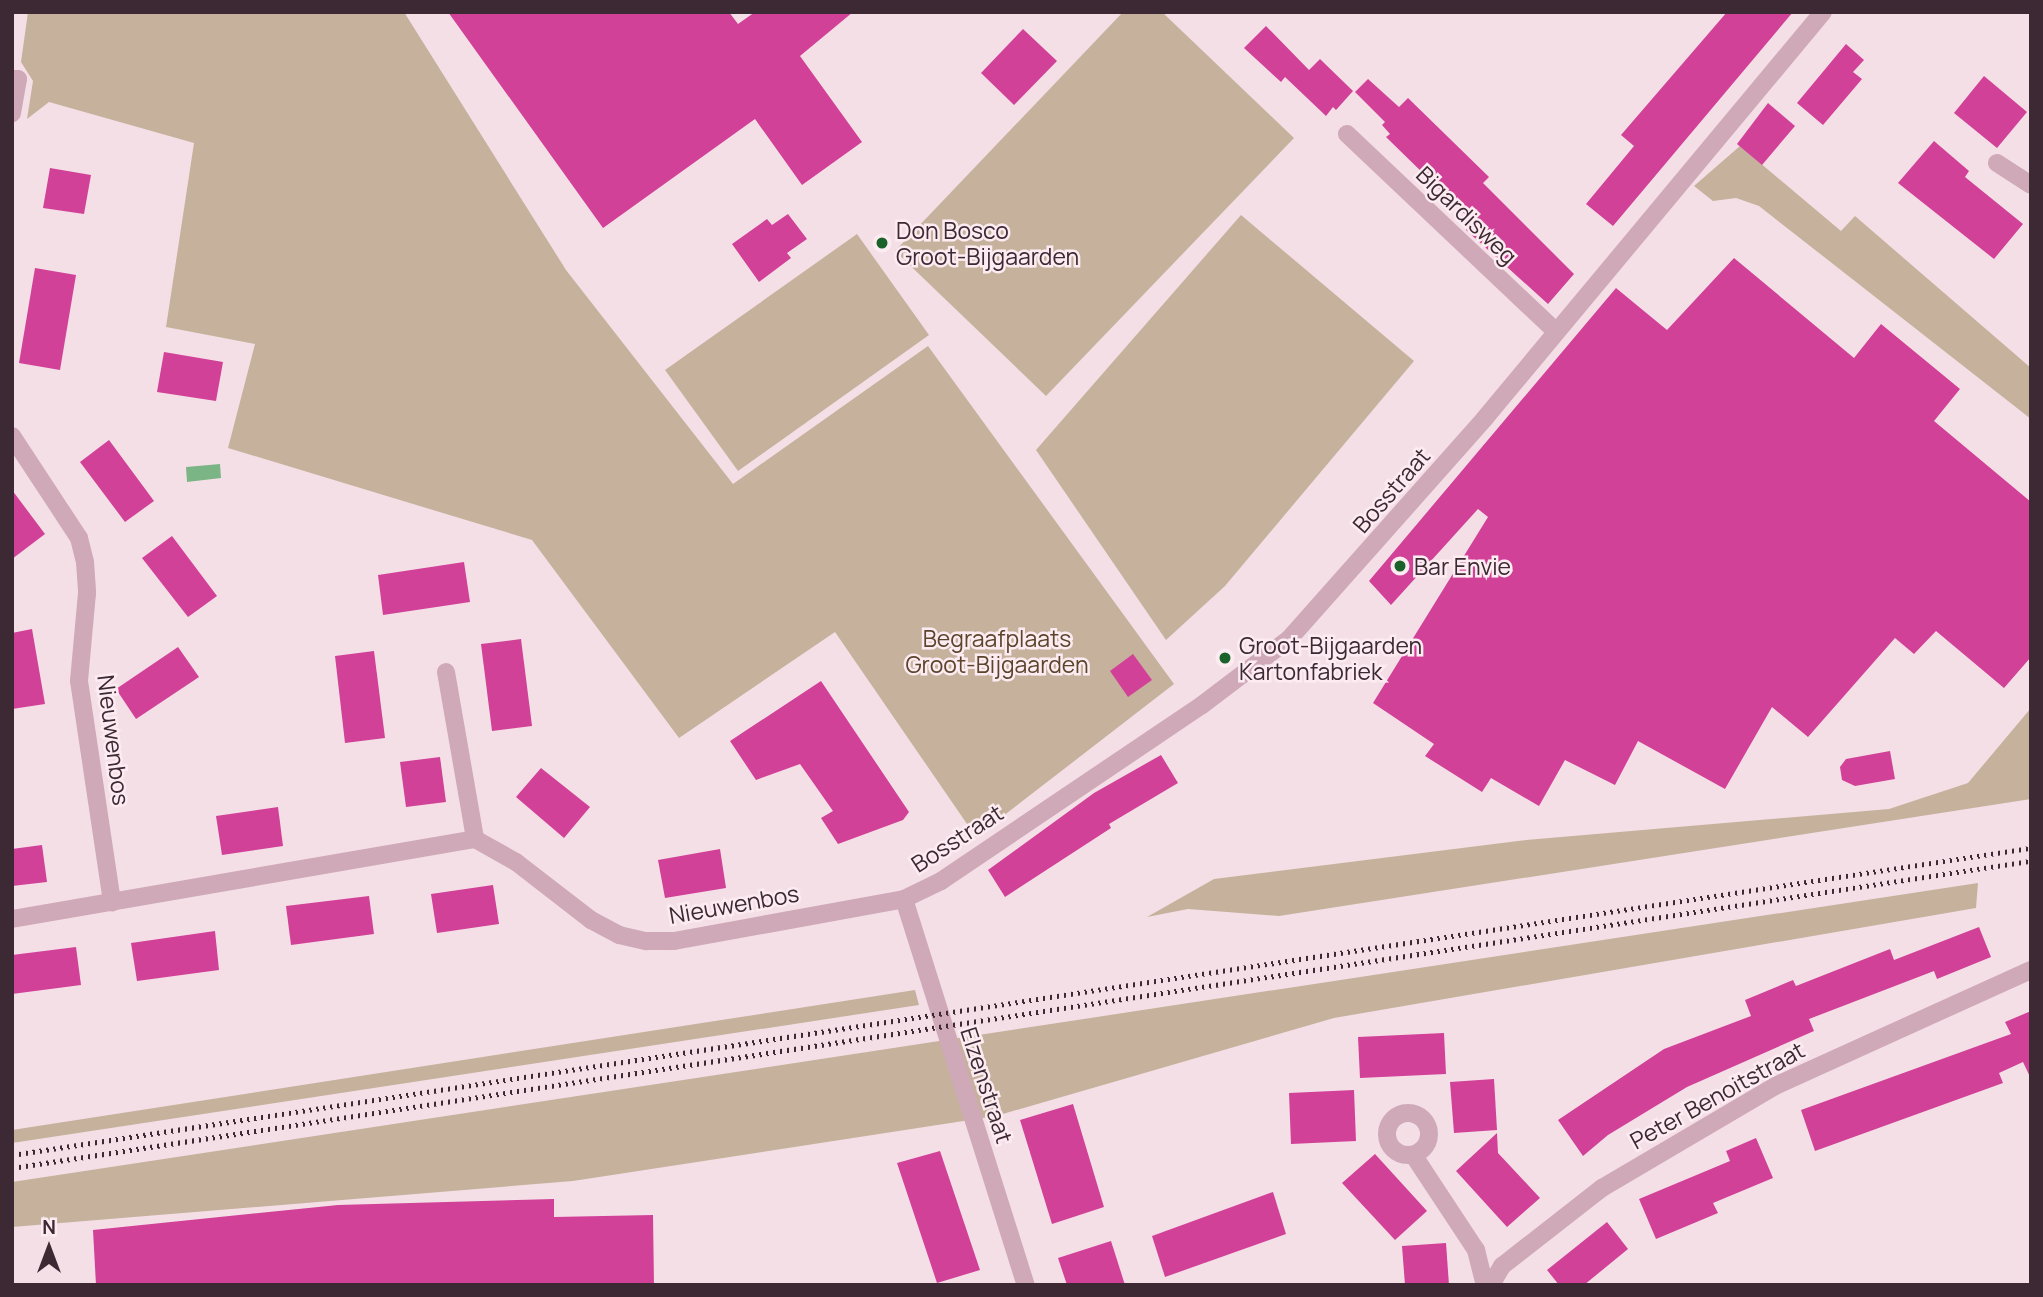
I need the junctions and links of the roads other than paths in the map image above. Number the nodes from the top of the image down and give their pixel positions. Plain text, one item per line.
1 (1823, 12) edge
2 (15, 79) edge
3 (12, 113) edge
4 (1347, 134) dead end
5 (1997, 163) dead end
6 (2031, 185) edge
7 (1554, 330) junction
8 (12, 436) edge
9 (446, 672) dead end
10 (475, 839) junction
11 (904, 899) junction
12 (112, 903) junction
13 (12, 919) edge
14 (2031, 970) edge
15 (1414, 1156) dead end
16 (1026, 1285) edge
17 (1485, 1285) edge
18 (1491, 1285) edge

1 - 7 street, Bosstraat
2 - 3 street
4 - 7 street, Bigardisweg
5 - 6 street
7 - 11 street, Bosstraat
8 - 12 street, Nieuwenbos
9 - 10 street
10 - 11 street, Nieuwenbos
10 - 12 street
11 - 16 street, Elzenstraat
12 - 13 street
14 - 18 street, Peter Benoitstraat
15 - 17 street

